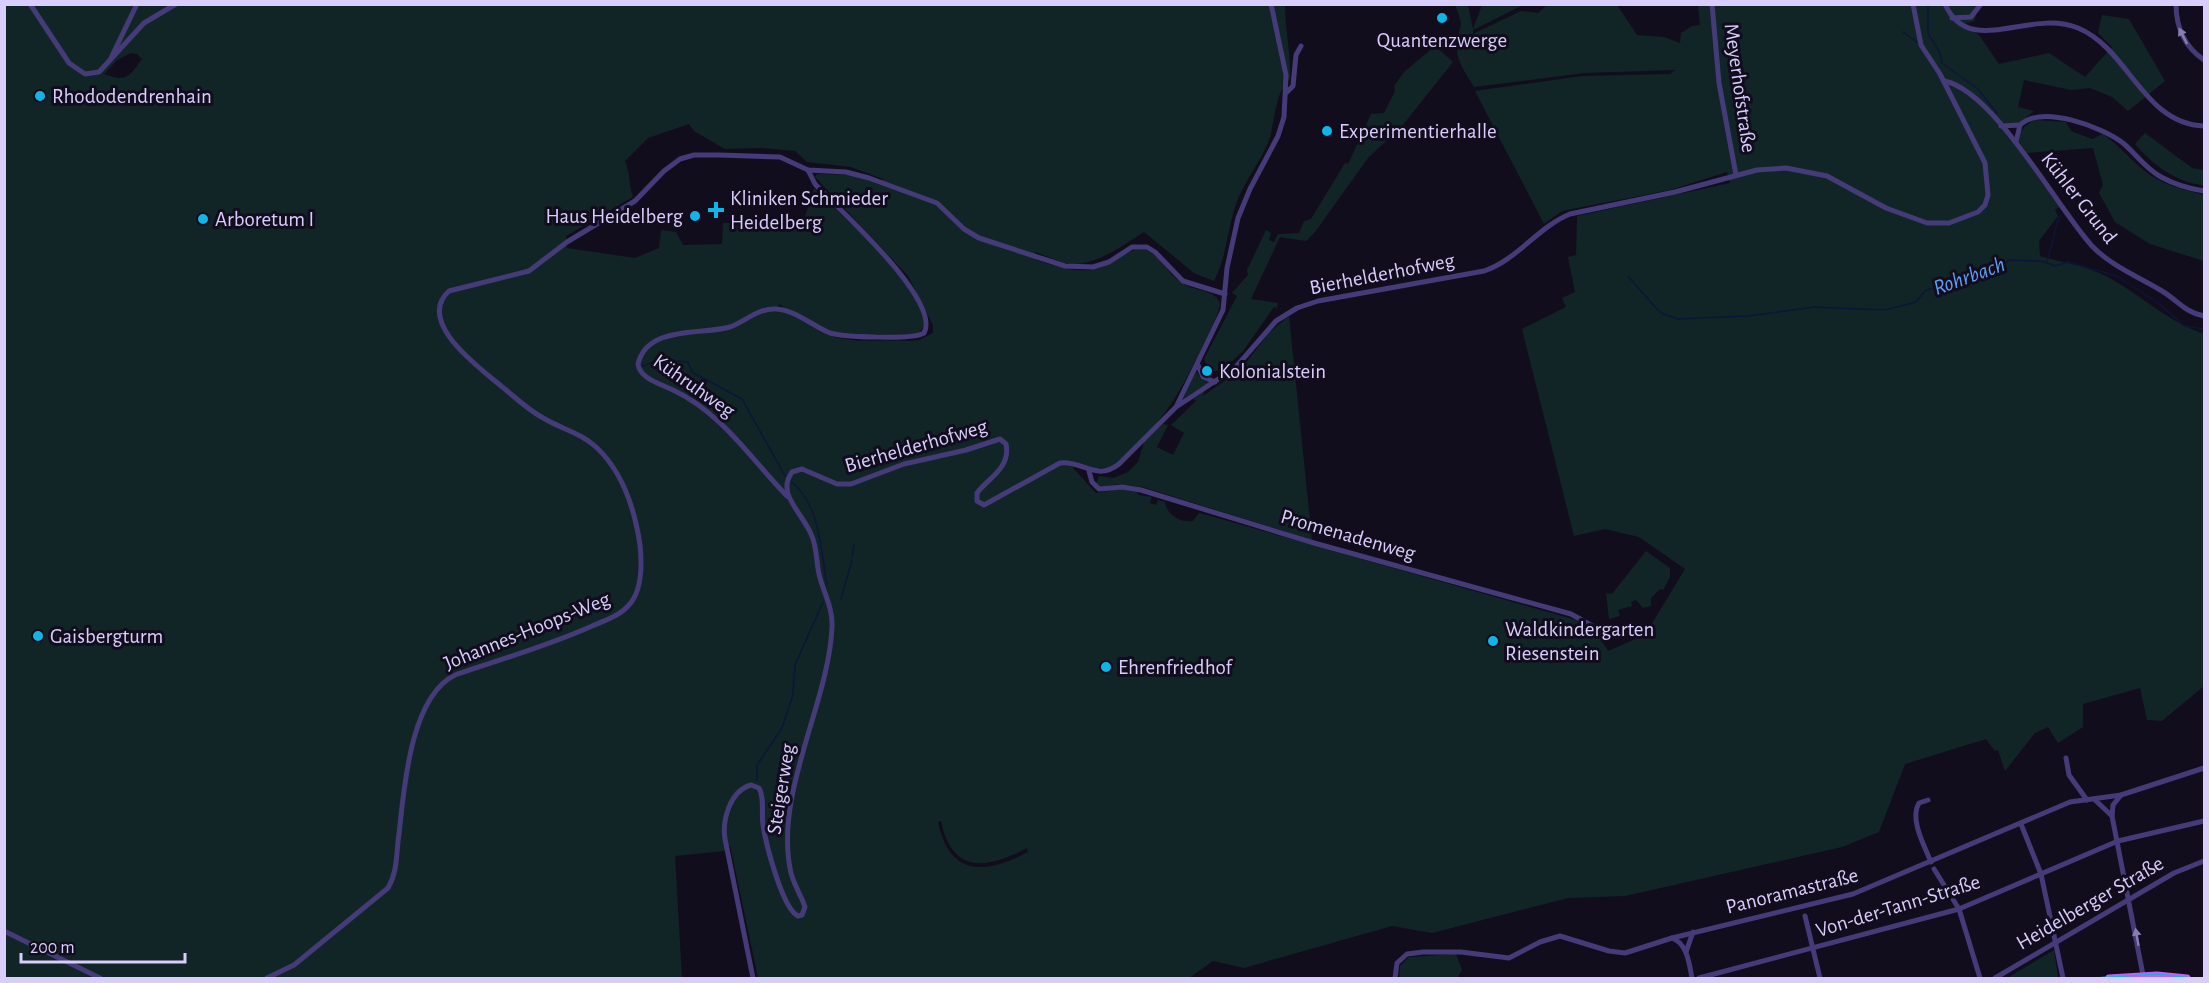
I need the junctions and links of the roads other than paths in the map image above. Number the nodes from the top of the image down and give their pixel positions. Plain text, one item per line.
1 (30, 4) edge
2 (137, 4) edge
3 (176, 4) edge
4 (1271, 4) edge
5 (1712, 4) edge
6 (1913, 4) edge
7 (1945, 4) edge
8 (1981, 4) edge
9 (2176, 4) edge
10 (1952, 18) junction
11 (1301, 46) dead end
12 (2205, 51) edge
13 (2202, 58) edge
14 (111, 60) junction
15 (1944, 81) junction
16 (1287, 92) junction
17 (2020, 124) junction
18 (2001, 126) junction
19 (2205, 126) edge
20 (2016, 144) junction
21 (808, 170) junction
22 (1736, 175) junction
23 (2205, 191) edge
24 (1226, 294) junction
25 (2205, 316) edge
26 (1197, 364) junction
27 (1215, 382) junction
28 (1176, 407) junction
29 (1089, 471) junction
30 (790, 499) junction
31 (1605, 633) dead end
32 (2066, 758) dead end
33 (2205, 768) edge
34 (2121, 795) junction
35 (2091, 799) junction
36 (1928, 800) dead end
37 (2112, 816) junction
38 (2205, 821) edge
39 (2021, 824) junction
40 (2118, 841) junction
41 (2205, 861) edge
42 (1931, 862) junction
43 (1934, 869) dead end
44 (2041, 874) junction
45 (2130, 899) junction
46 (1959, 909) junction
47 (1805, 916) dead end
48 (4, 931) edge
49 (1693, 932) junction
50 (1672, 938) junction
51 (2057, 941) junction
52 (1813, 948) junction
53 (1686, 952) junction
54 (2143, 975) junction
55 (100, 978) edge
56 (267, 978) edge
57 (753, 978) edge
58 (1395, 978) edge
59 (1692, 978) edge
60 (1699, 978) edge
61 (1820, 978) edge
62 (1980, 978) edge
63 (1995, 978) edge
64 (2063, 978) edge
65 (2109, 978) edge
66 (2187, 978) edge

1 - 14 street
2 - 14 street
3 - 14 street
4 - 16 street
5 - 22 street, Meyerhofstraße
6 - 15 street, Bierhelderhofweg
7 - 10 street
8 - 10 street
13 -> 9 street
10 - 19 street
11 - 16 street
12 - 13 street
15 - 18 street, Kühler Grund
15 - 22 street, Bierhelderhofweg
16 - 24 street
17 - 18 street
17 - 20 street
17 - 23 street
18 - 20 street, Kühler Grund
20 - 25 street, Kühler Grund
21 - 24 street
21 - 30 street, Kühruhweg
21 - 56 street, Johannes-Hoops-Weg
22 - 27 street, Bierhelderhofweg
24 - 26 street
26 - 27 street
26 - 28 street
27 - 28 street, Bierhelderhofweg
28 - 29 street, Bierhelderhofweg
29 - 30 street, Bierhelderhofweg
29 - 31 street, Promenadenweg
30 - 57 street, Steigerweg
32 - 35 street
33 - 34 street, Panoramastraße
34 - 35 street, Panoramastraße
34 - 37 street
35 - 37 street
35 - 39 street, Panoramastraße
36 - 42 street
37 - 40 street
38 - 40 street, Von-der-Tann-Straße
39 - 42 street, Panoramastraße
39 - 44 street
40 - 44 street, Von-der-Tann-Straße
40 - 45 street
41 - 45 street, Heidelberger Straße
42 - 49 street, Panoramastraße
43 - 46 street
44 - 46 street, Von-der-Tann-Straße
44 - 51 street
45 - 51 street, Heidelberger Straße
54 -> 45 street
46 - 52 street, Von-der-Tann-Straße
46 - 62 street
47 - 52 street
48 - 55 street
49 - 50 street, Panoramastraße
49 - 53 street
50 - 53 street
50 - 58 street, Panoramastraße
51 - 63 street, Heidelberger Straße
51 - 64 street
52 - 60 street, Von-der-Tann-Straße
52 - 61 street
53 - 59 street
54 - 65 main road
54 - 66 main road

